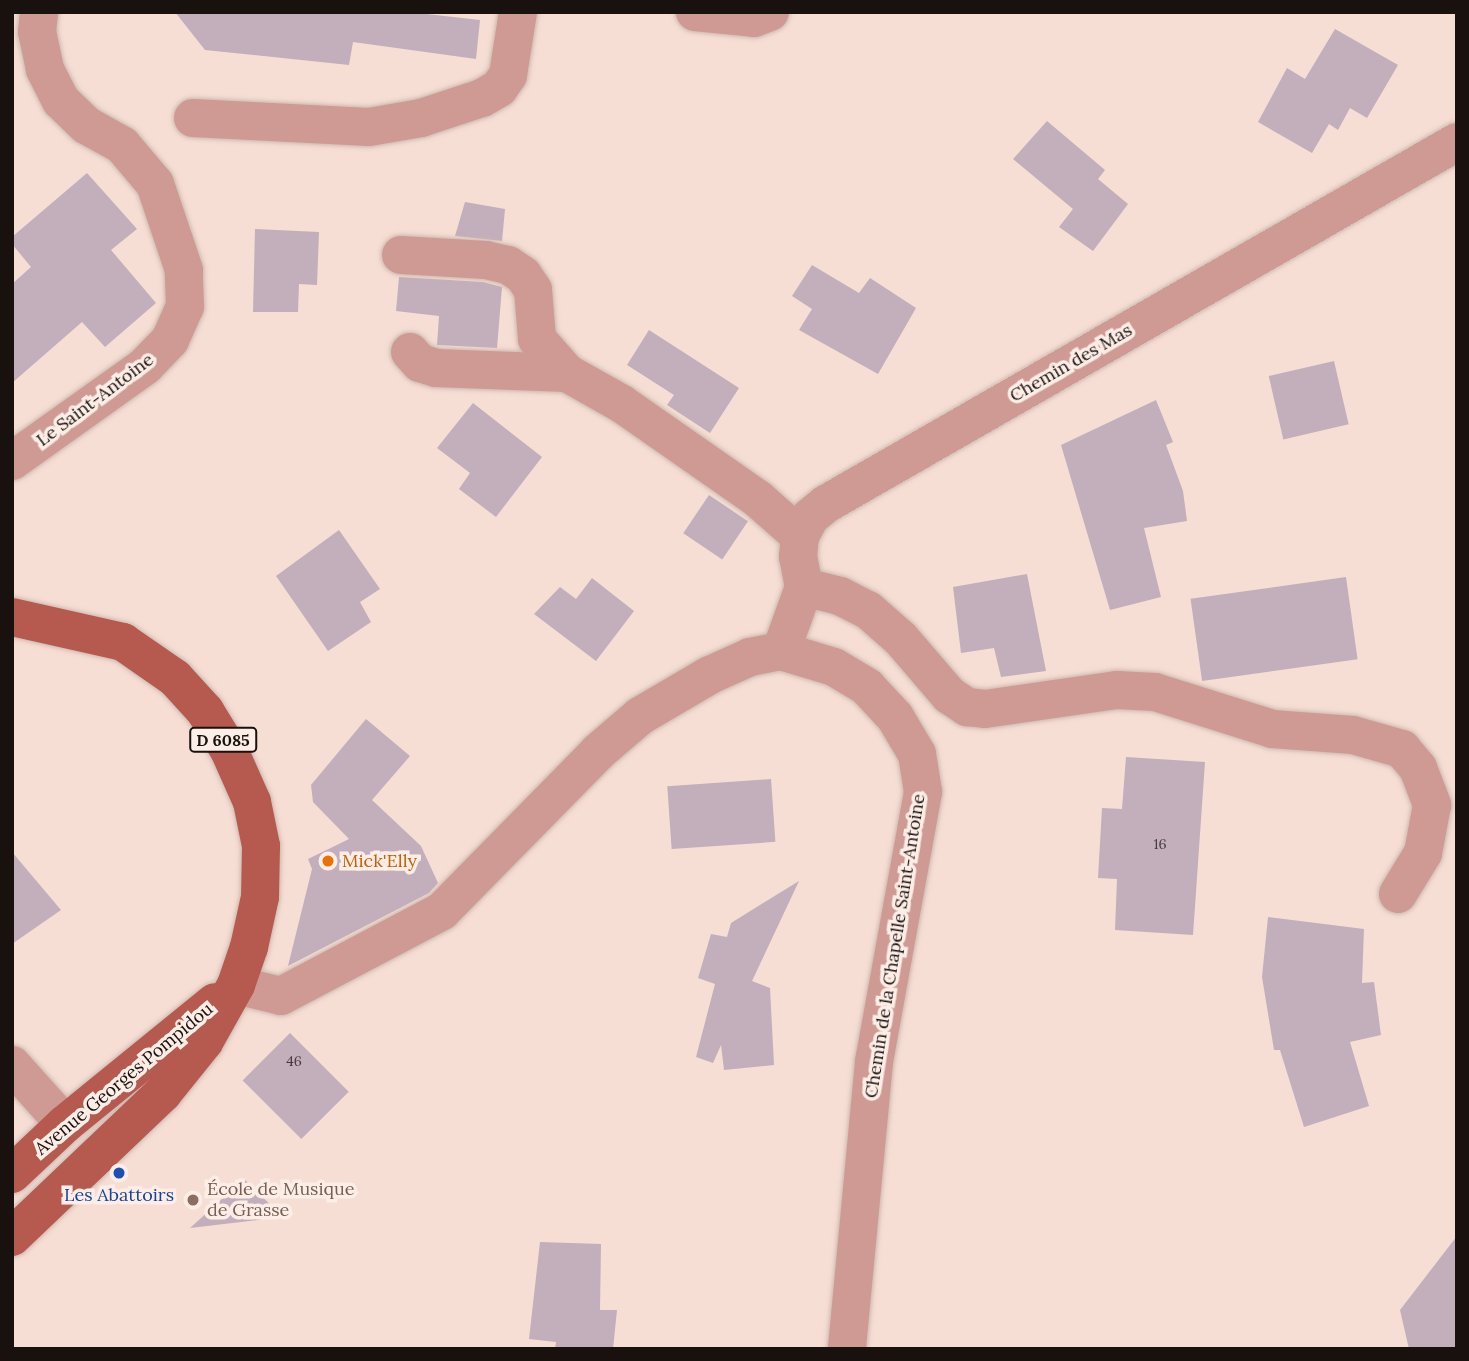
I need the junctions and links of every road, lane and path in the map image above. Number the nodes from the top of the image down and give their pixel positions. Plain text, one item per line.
1 (39, 12) edge
2 (518, 12) edge
3 (695, 12) edge
4 (770, 12) edge
5 (193, 118) dead end
6 (1457, 142) edge
7 (401, 255) dead end
8 (410, 352) dead end
9 (567, 373) junction
10 (12, 461) edge
11 (800, 536) junction
12 (804, 587) junction
13 (12, 617) edge
14 (781, 651) junction
15 (1398, 894) dead end
16 (236, 985) junction
17 (12, 1065) edge
18 (65, 1124) junction
19 (12, 1174) edge
20 (12, 1208) edge
21 (12, 1237) edge
22 (846, 1349) edge

1 - 10 street, Le Saint-Antoine
2 - 5 street
3 - 4 street
6 - 11 street, Chemin des Mas
7 - 9 street
8 - 9 street
9 - 11 street
11 - 12 street
12 - 14 street
12 - 15 street
13 - 16 main road, Avenue Georges Pompidou / D 6085
14 - 16 street, Chemin de la Chapelle Saint-Antoine
14 - 22 street, Chemin de la Chapelle Saint-Antoine
16 - 18 main road, Avenue Georges Pompidou
16 - 21 main road, Avenue Georges Pompidou / D 6085
17 - 18 street
18 - 19 main road, Avenue Georges Pompidou
18 - 20 main road

